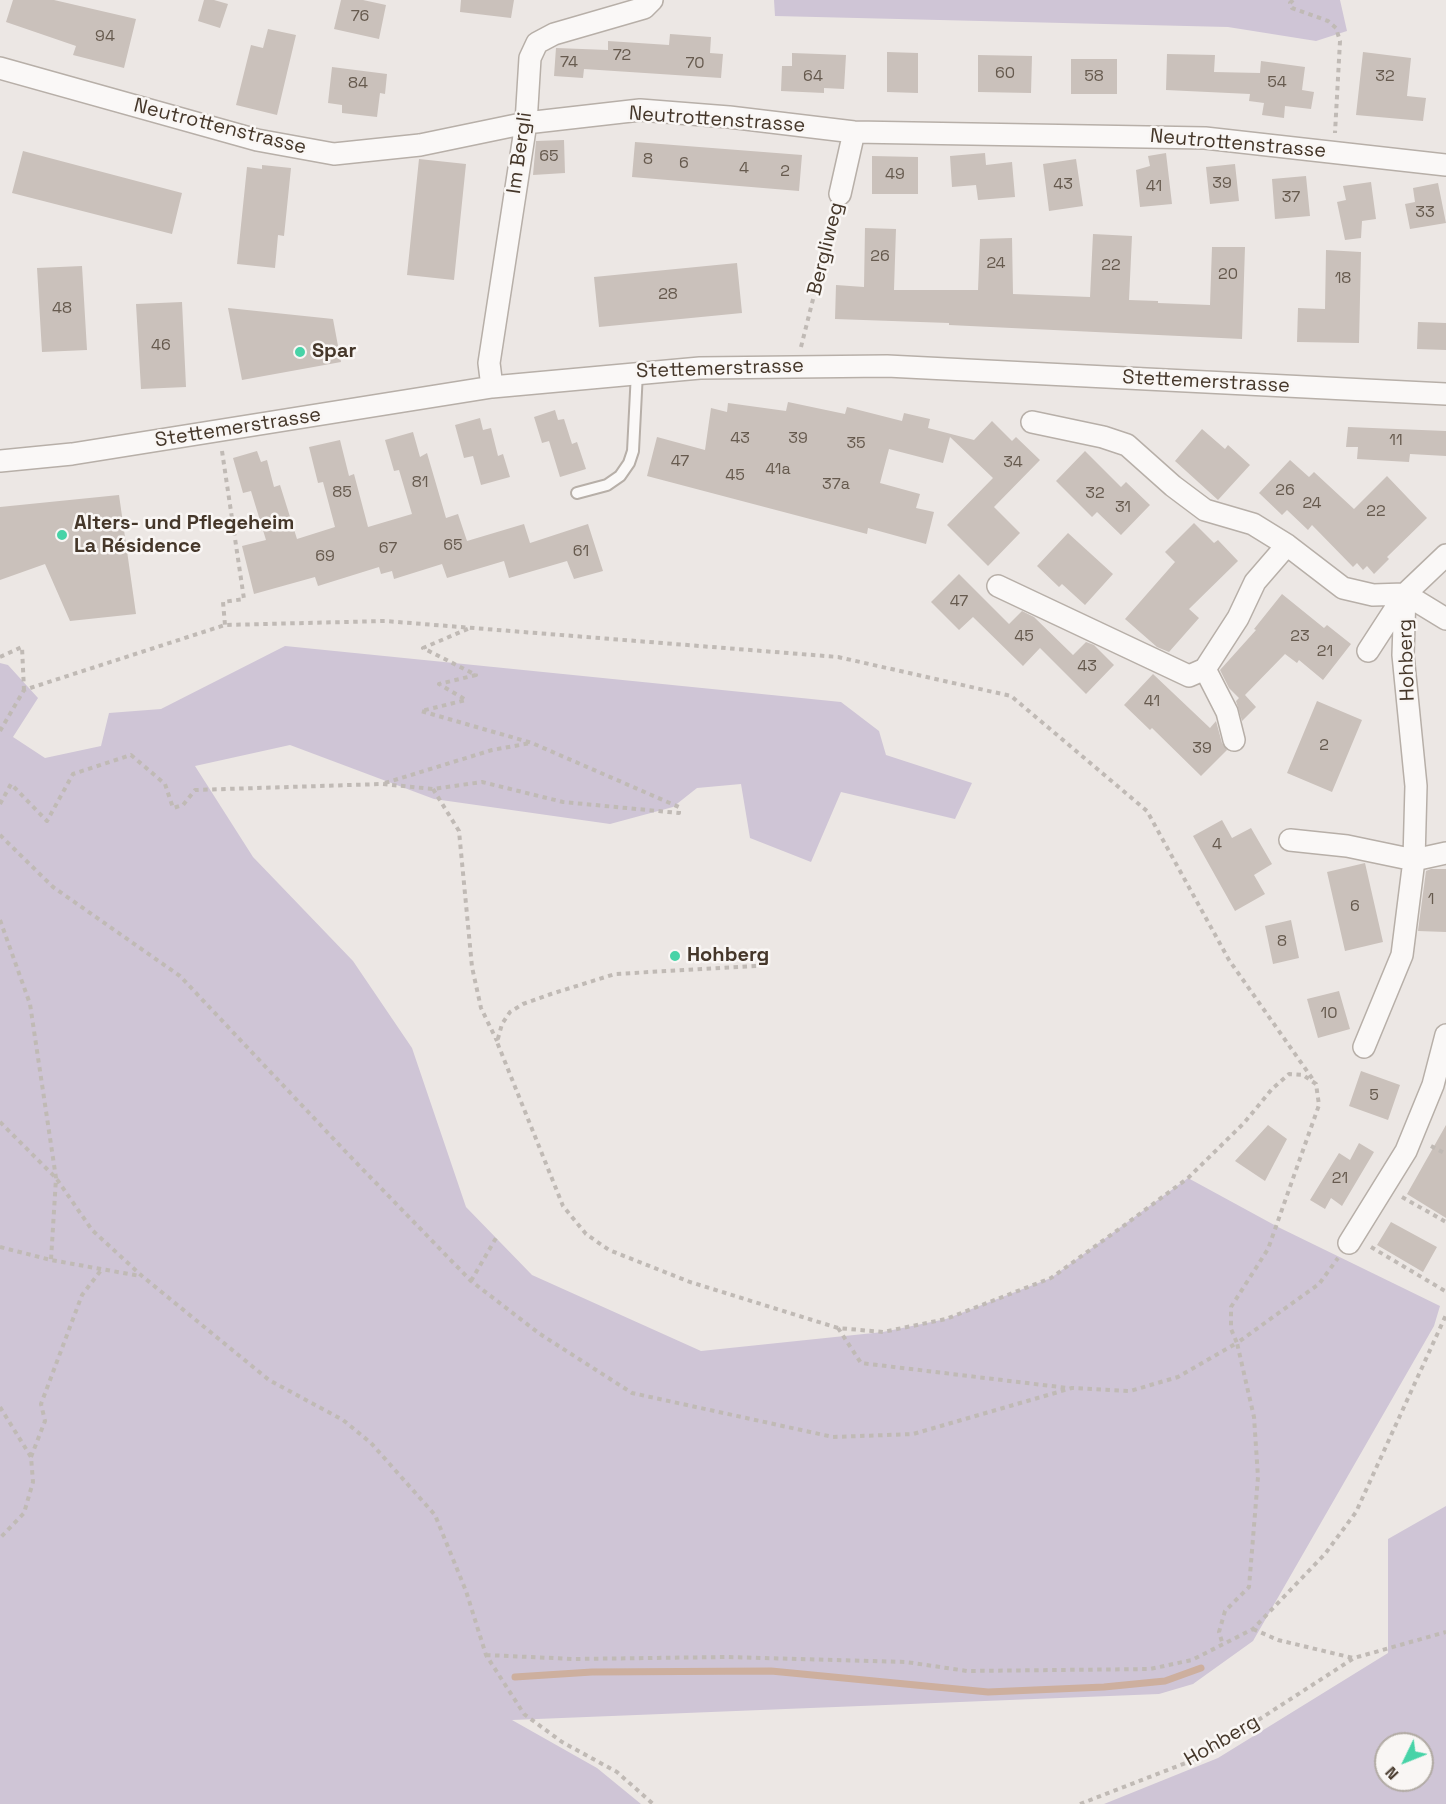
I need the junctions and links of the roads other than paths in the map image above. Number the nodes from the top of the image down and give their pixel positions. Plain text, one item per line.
1 (652, 0) edge
2 (0, 69) edge
3 (526, 123) junction
4 (854, 132) junction
5 (1446, 165) edge
6 (840, 194) road end
7 (637, 372) junction
8 (492, 387) junction
9 (1446, 394) edge
10 (1032, 422) dead end
11 (0, 462) edge
12 (577, 493) dead end
13 (1287, 545) junction
14 (1446, 555) edge
15 (998, 586) dead end
16 (1405, 594) junction
17 (1446, 619) edge
18 (1368, 651) dead end
19 (1205, 669) junction
20 (1234, 740) dead end
21 (1290, 840) dead end
22 (1446, 853) edge
23 (1414, 860) junction
24 (1446, 1035) edge
25 (1364, 1047) dead end
26 (1359, 1245) road end

1 - 3 street, Im Bergli
2 - 3 street, Neutrottenstrasse
3 - 4 street, Neutrottenstrasse
3 - 8 street, Im Bergli
4 - 5 street, Neutrottenstrasse
4 - 6 street, Bergliweg
7 - 8 street, Stettemerstrasse
7 - 9 street, Stettemerstrasse
7 - 12 lane
8 - 11 street, Stettemerstrasse
10 - 13 street, Hohberg
13 - 16 street, Hohberg
13 - 19 street
14 - 16 street
15 - 19 street
16 - 17 street
16 - 18 street
16 - 23 street, Hohberg
19 - 20 street
21 - 23 street
22 - 23 street
23 - 25 street, Hohberg
24 - 26 street

